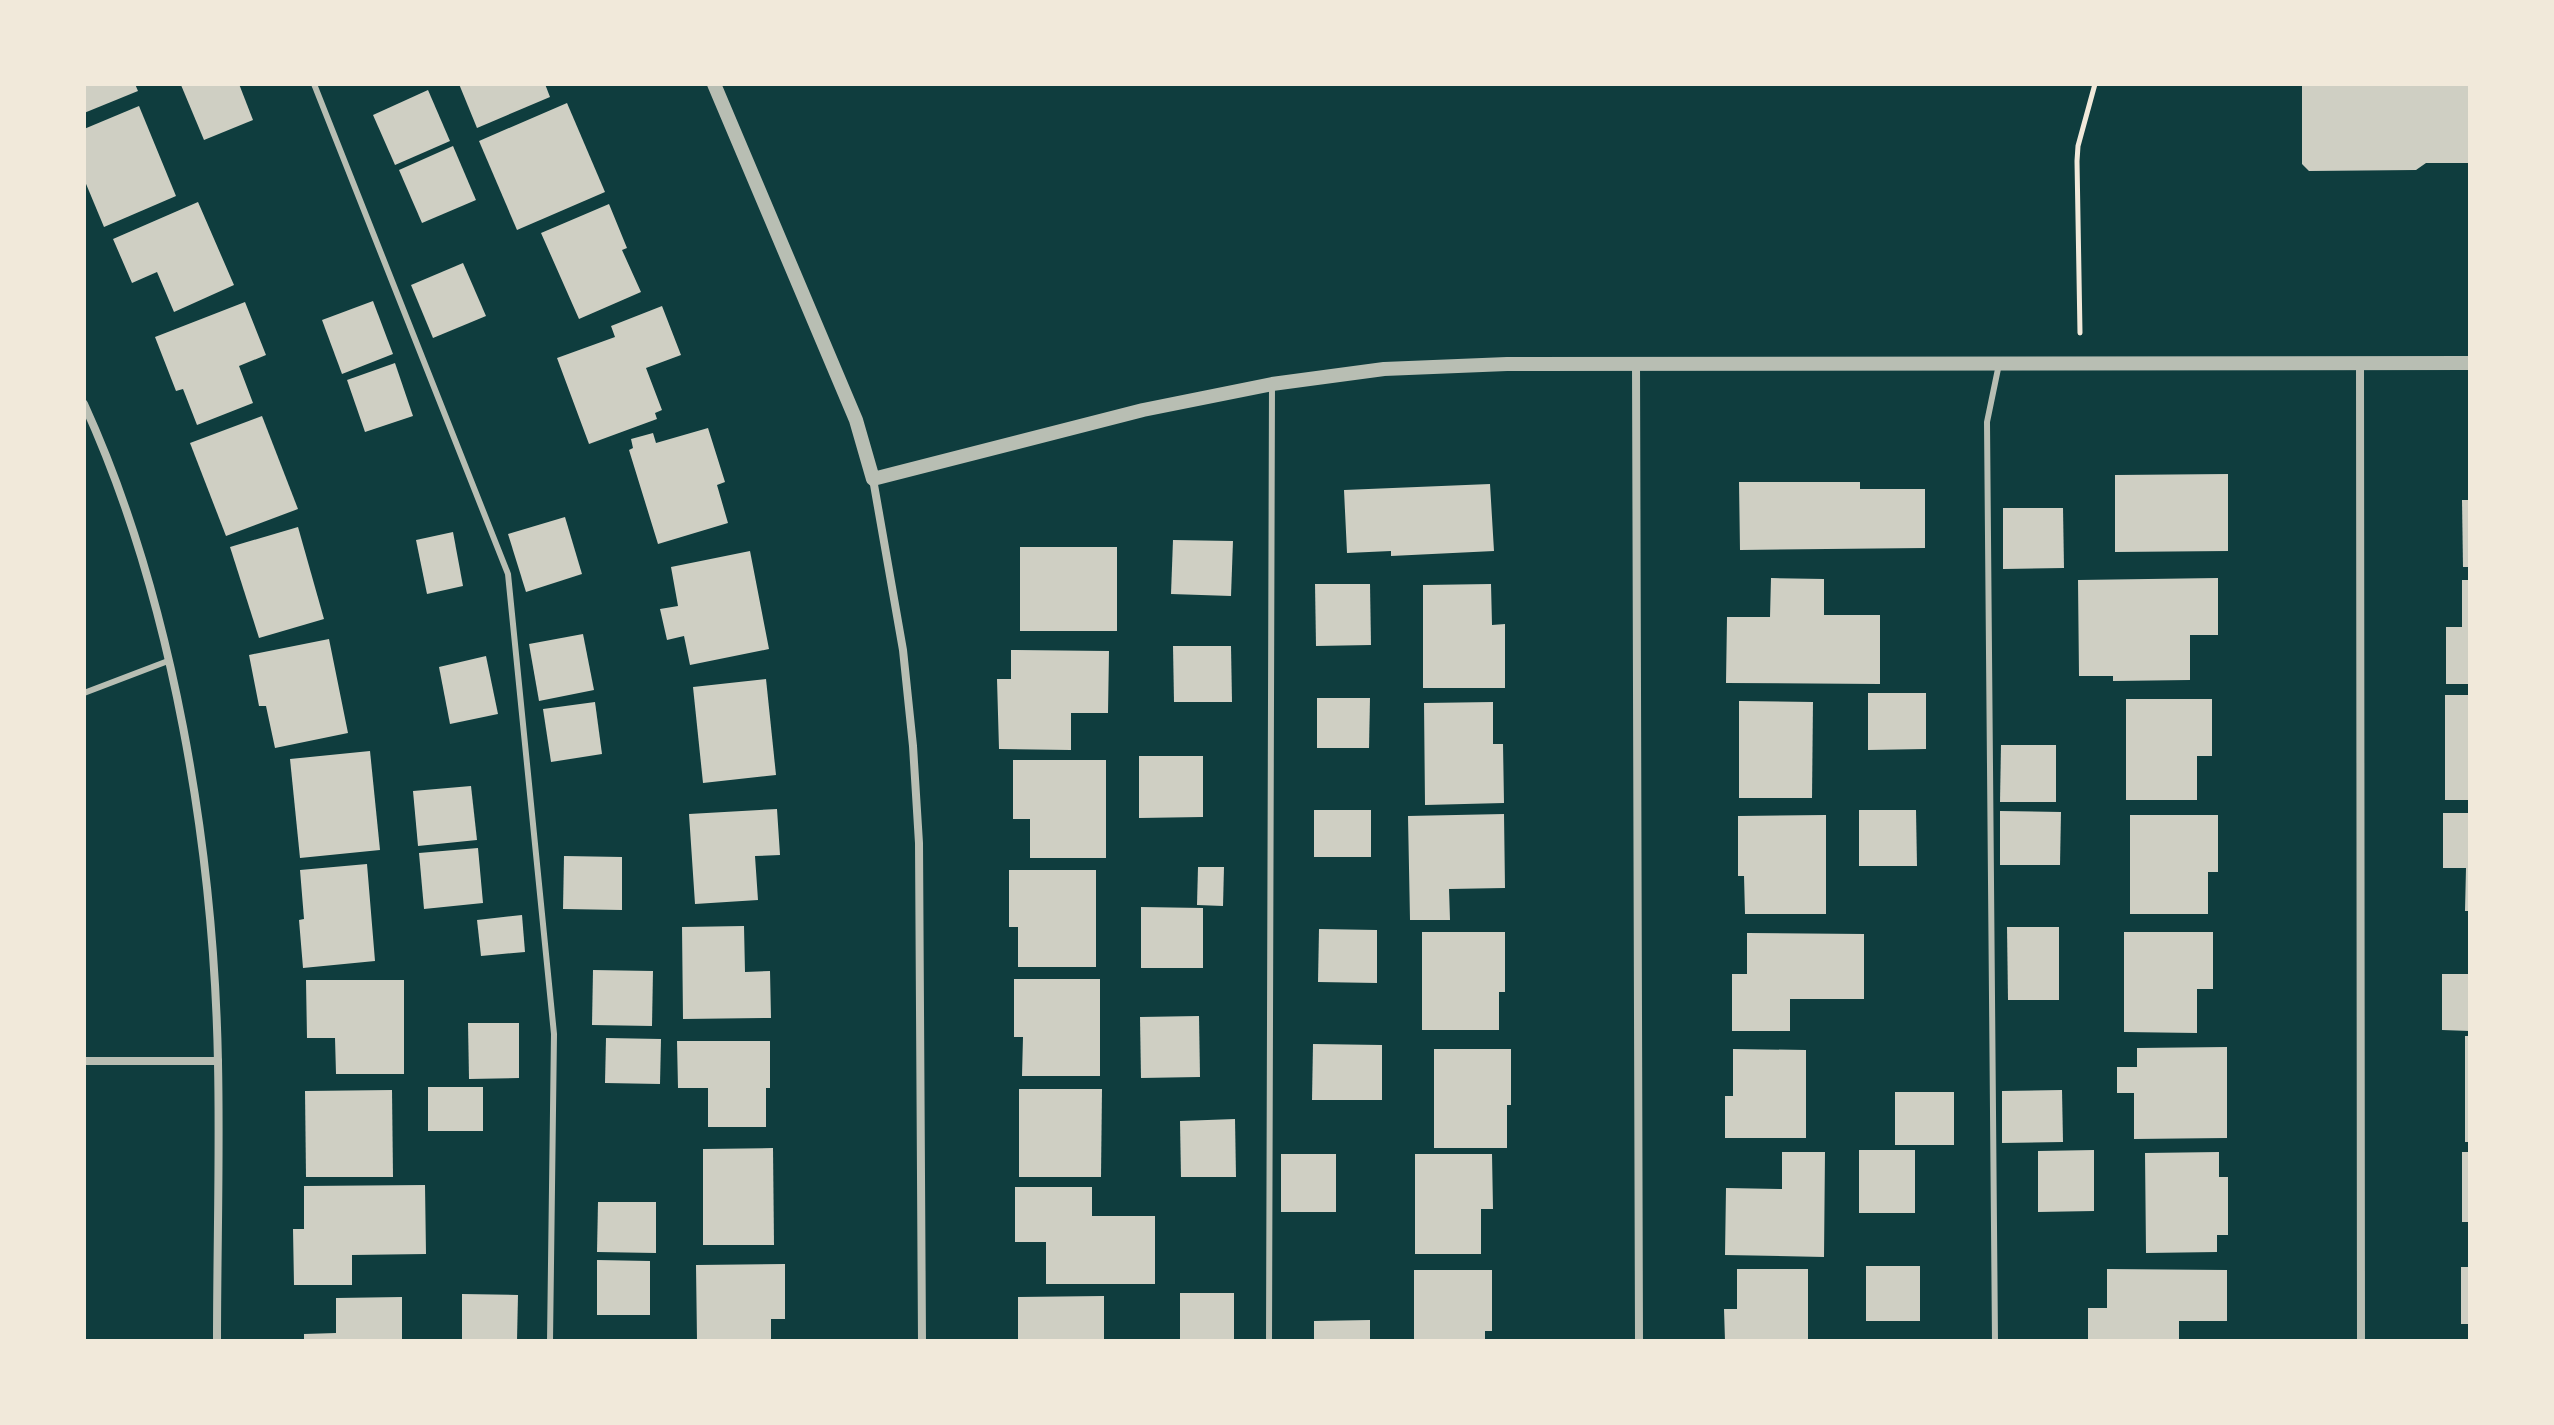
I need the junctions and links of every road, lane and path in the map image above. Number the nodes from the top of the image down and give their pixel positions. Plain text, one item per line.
1 (314, 84) edge
2 (714, 84) edge
3 (2095, 84) edge
4 (2080, 363) junction
5 (2470, 363) edge
6 (1636, 364) junction
7 (1999, 364) junction
8 (2360, 364) junction
9 (1272, 384) junction
10 (84, 404) edge
11 (873, 479) junction
12 (168, 661) junction
13 (84, 693) edge
14 (84, 1061) edge
15 (218, 1061) junction
16 (217, 1341) edge
17 (550, 1341) edge
18 (922, 1341) edge
19 (1269, 1341) edge
20 (1639, 1341) edge
21 (1995, 1341) edge
22 (2361, 1341) edge

1 - 17 lane
2 - 11 street
3 - 4 path
4 - 7 street
4 - 8 street
5 - 8 street
6 - 7 street
6 - 9 street
6 - 20 street
7 - 21 lane
8 - 22 street
9 - 11 street
9 - 19 lane
10 - 12 street
11 - 18 street
12 - 13 lane
12 - 15 street
14 - 15 street
15 - 16 street

